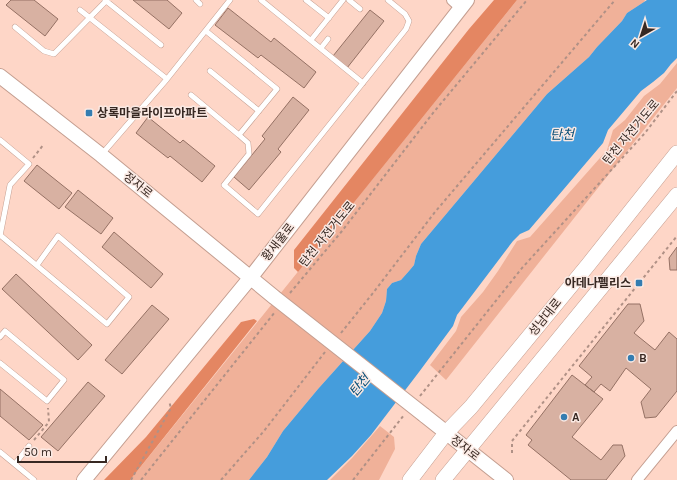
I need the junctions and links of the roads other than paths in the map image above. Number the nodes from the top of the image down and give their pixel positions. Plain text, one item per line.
1 (106, 0) edge
2 (230, 0) edge
3 (306, 0) edge
4 (343, 0) edge
5 (349, 0) edge
6 (388, 0) edge
7 (265, 1) edge
8 (460, 3) edge
9 (360, 9) dead end
10 (80, 10) dead end
11 (89, 17) junction
12 (328, 18) junction
13 (15, 27) dead end
14 (206, 31) junction
15 (328, 39) dead end
16 (311, 40) junction
17 (161, 45) dead end
18 (321, 48) junction
19 (210, 71) dead end
20 (0, 76) edge
21 (167, 79) junction
22 (363, 83) junction
23 (191, 95) dead end
24 (259, 111) junction
25 (239, 135) junction
26 (0, 140) edge
27 (677, 153) edge
28 (101, 155) junction
29 (677, 195) edge
30 (0, 236) edge
31 (37, 265) junction
32 (251, 277) junction
33 (0, 337) edge
34 (0, 363) edge
35 (677, 431) edge
36 (446, 434) junction
37 (29, 446) road end
38 (467, 449) junction
39 (0, 452) edge
40 (15, 464) junction
41 (34, 480) edge
42 (84, 480) edge
43 (410, 480) edge
44 (443, 480) edge
45 (506, 480) edge
46 (638, 480) edge

1 - 11 lane
1 - 17 lane
2 - 14 lane
3 - 12 lane
4 - 12 lane
5 - 9 lane
6 - 22 lane
7 - 16 lane
8 - 32 street, 황새울로
10 - 11 lane
11 - 13 lane
11 - 21 lane
12 - 16 lane
14 - 21 lane
14 - 24 lane
15 - 18 lane
16 - 18 lane
18 - 22 lane
19 - 24 lane
20 - 28 street, 정자로
21 - 28 lane
22 - 25 lane
23 - 25 lane
24 - 25 lane
26 - 30 lane
27 - 36 main road, 성남대로
28 - 32 street, 정자로
29 - 38 main road, 성남대로
30 - 31 lane
31 - 31 lane
32 - 36 street, 정자로, bridge
32 - 42 street, 황새울로
33 - 34 lane
35 - 46 street
36 - 38 street, 정자로
36 - 43 main road, 성남대로
37 - 40 lane
38 - 44 main road, 성남대로
38 - 45 street, 정자로
39 - 40 lane
40 - 41 lane

